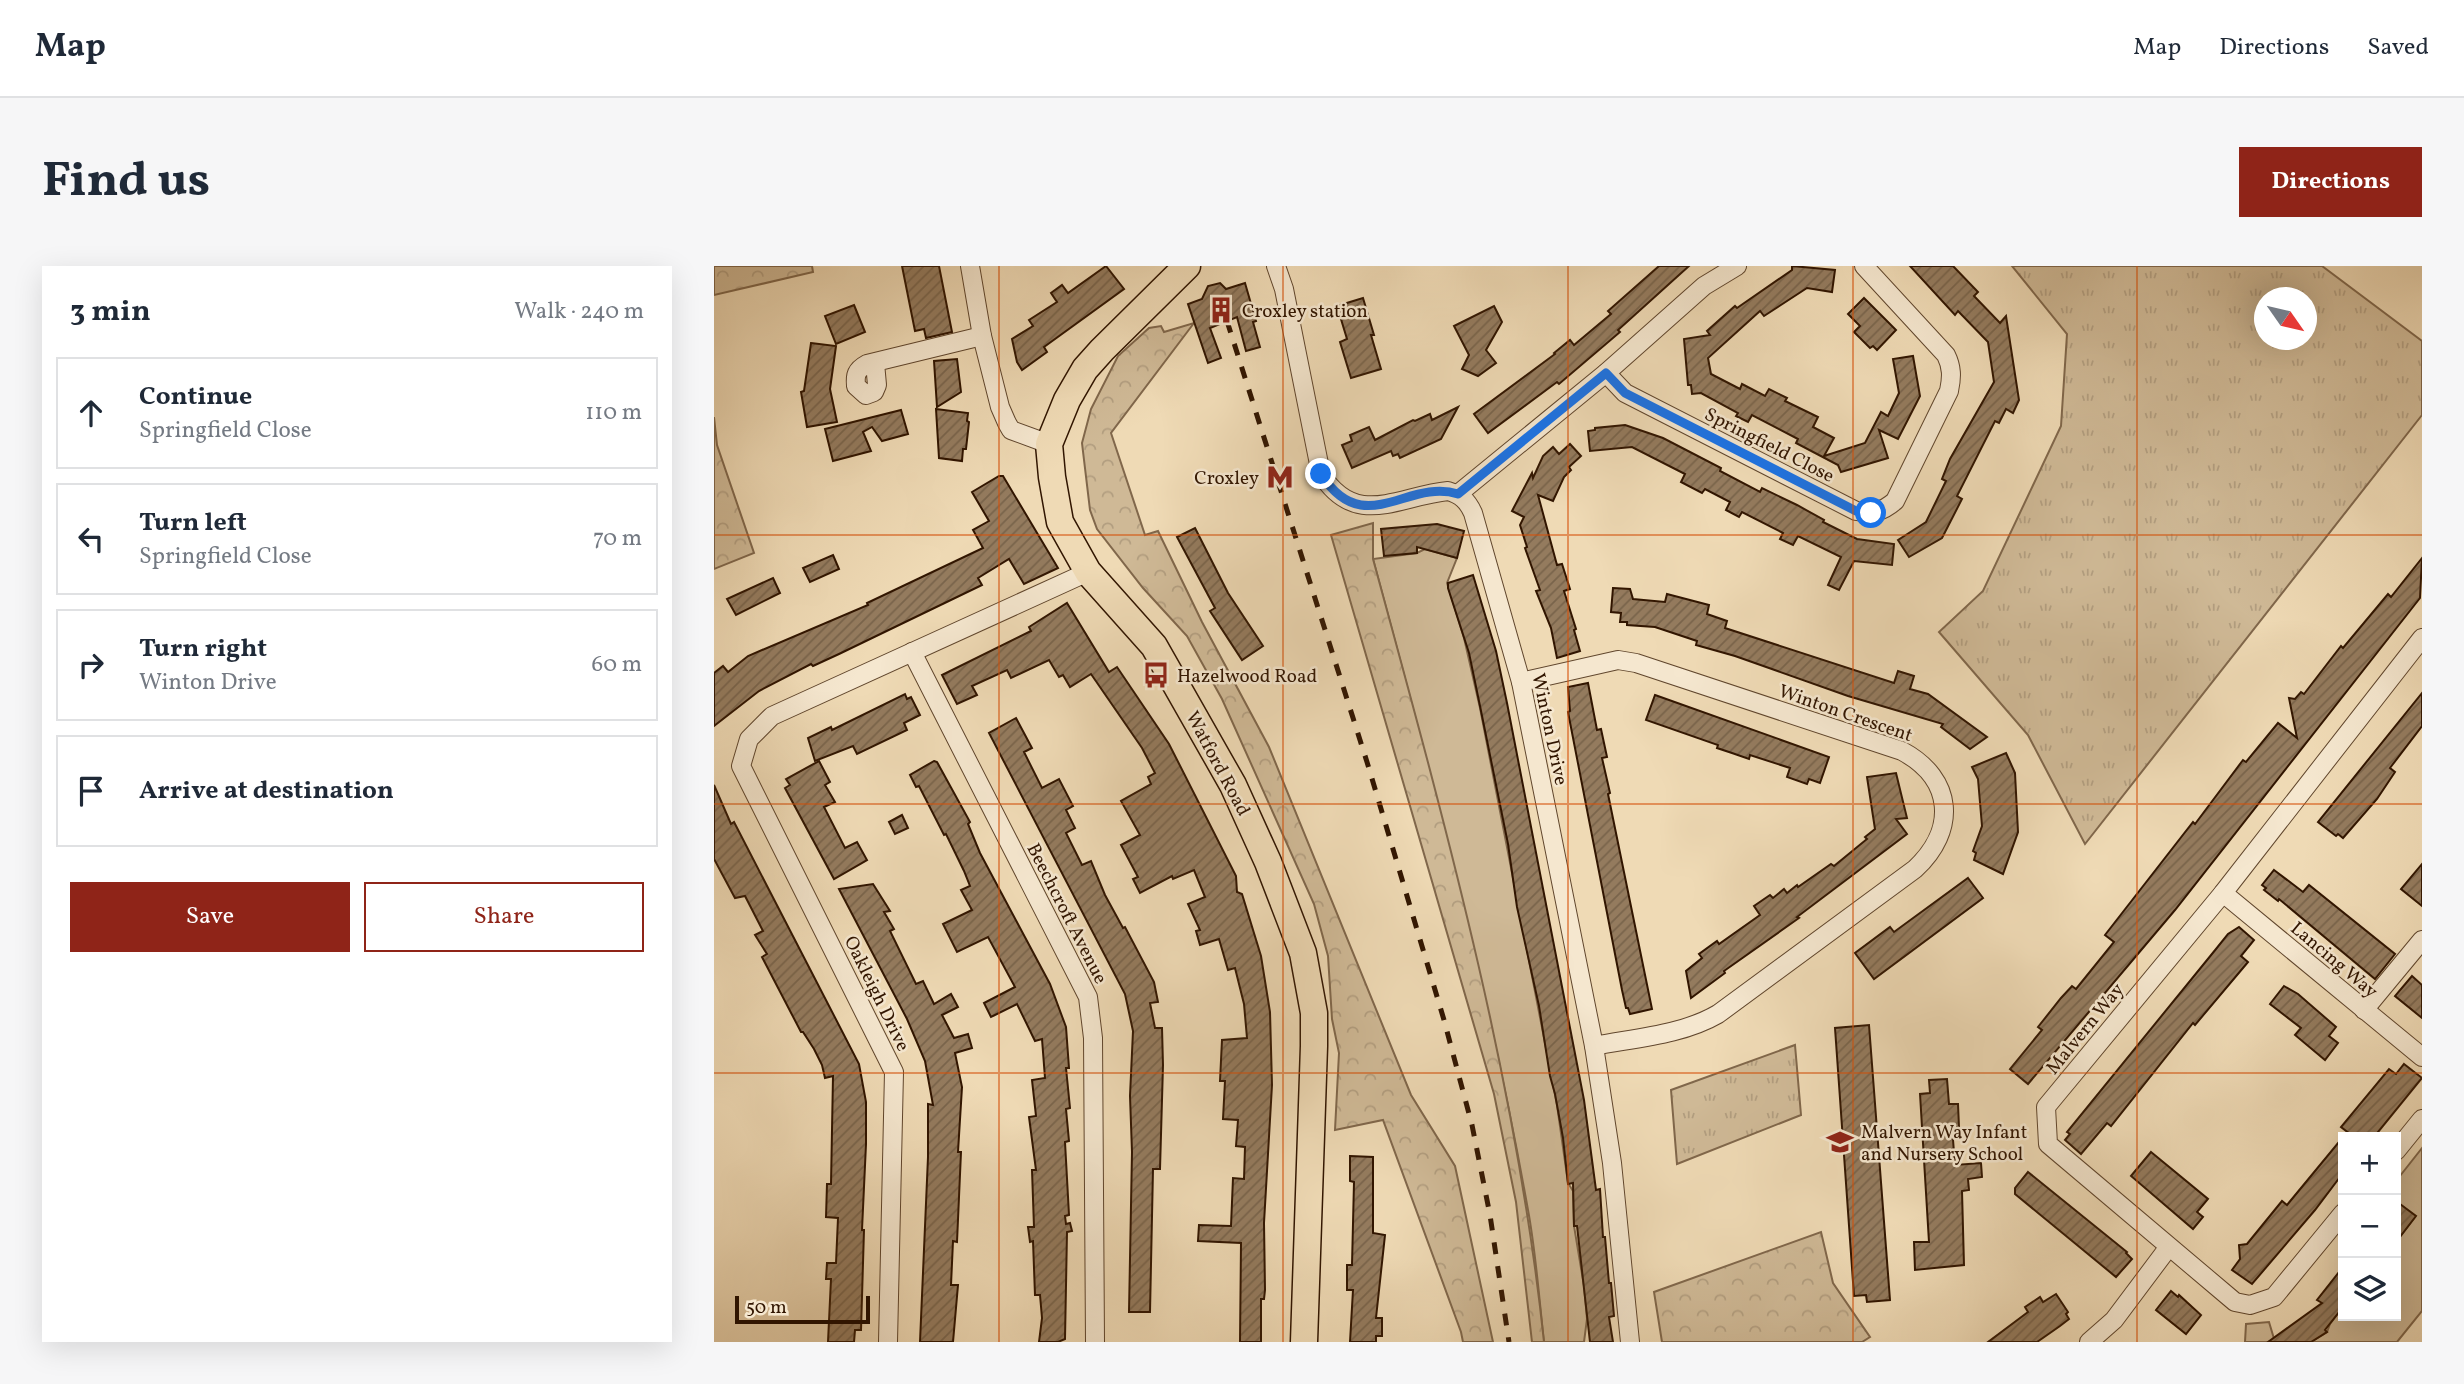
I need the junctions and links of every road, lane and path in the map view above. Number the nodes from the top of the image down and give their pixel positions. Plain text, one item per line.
1 (970, 266) edge
2 (1187, 266) edge
3 (1276, 266) edge
4 (1737, 266) edge
5 (1864, 266) edge
6 (982, 336) junction
7 (875, 363) dead end
8 (1606, 373) junction
9 (1049, 444) junction
10 (1458, 494) junction
11 (1088, 572) junction
12 (2422, 638) edge
13 (912, 652) junction
14 (1521, 682) junction
15 (2222, 893) junction
16 (2422, 940) edge
17 (2364, 1010) junction
18 (1594, 1046) junction
19 (2422, 1057) edge
20 (2422, 1119) edge
21 (2401, 1145) edge
22 (2338, 1219) edge
23 (2168, 1248) junction
24 (888, 1342) edge
25 (1095, 1342) edge
26 (1304, 1342) edge
27 (1630, 1342) edge
28 (2089, 1342) edge

1 - 6 street
2 - 9 main road, Watford Road
3 - 10 street
4 - 8 street
5 - 8 street, Springfield Close
6 - 7 street
6 - 9 street
8 - 10 street
9 - 11 main road, Watford Road
10 - 14 street, Winton Drive
11 - 13 street
11 - 26 main road, Watford Road
12 - 15 street, Malvern Way
13 - 24 street, Oakleigh Drive
13 - 25 street, Beechcroft Avenue
14 - 18 street, Winton Drive
14 - 18 street, Winton Crescent
15 - 17 street, Lancing Way
15 - 23 street, Malvern Way
16 - 17 street
17 - 19 street, Lancing Way
18 - 27 street, Winton Drive
20 - 21 street
22 - 23 street, Malvern Way
23 - 28 street

